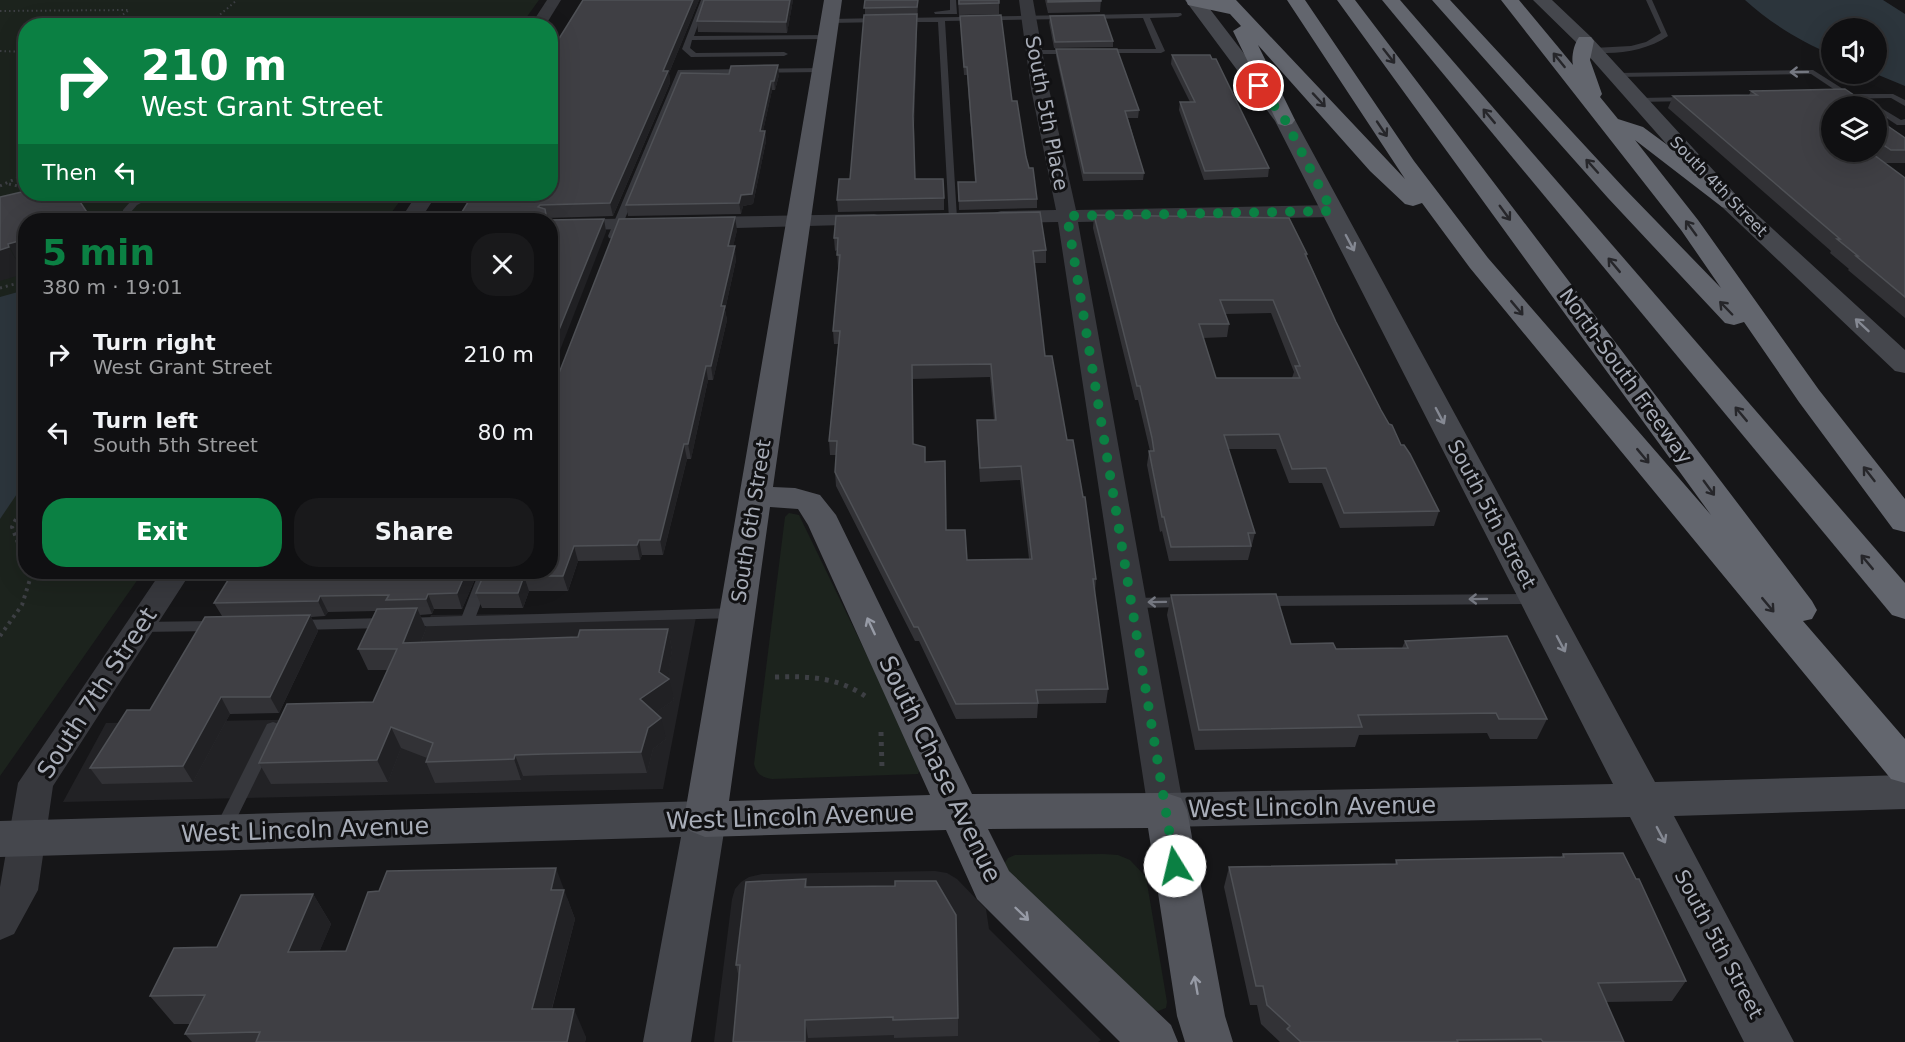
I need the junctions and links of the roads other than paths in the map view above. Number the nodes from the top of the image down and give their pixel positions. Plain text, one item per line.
1 (554, 0) edge
2 (704, 0) edge
3 (953, 0) edge
4 (1510, 0) edge
5 (1542, 0) edge
6 (1649, 0) edge
7 (1189, 4) edge
8 (1444, 4) edge
9 (1300, 5) edge
10 (1349, 5) edge
11 (1395, 5) edge
12 (1233, 7) edge
13 (1580, 8) dead end
14 (1027, 9) edge
15 (885, 13) edge
16 (897, 13) edge
17 (1146, 16) junction
18 (542, 18) edge
19 (831, 18) edge
20 (941, 19) junction
21 (689, 39) junction
22 (1589, 45) junction
23 (1093, 51) edge
24 (1035, 52) junction
25 (1081, 52) edge
26 (784, 54) dead end
27 (822, 70) junction
28 (1616, 75) junction
29 (1849, 96) edge
30 (1887, 96) edge
31 (1699, 99) edge
32 (1638, 100) junction
33 (1905, 104) edge
34 (1601, 111) junction
35 (1887, 114) edge
36 (1285, 120) junction
37 (1905, 122) edge
38 (138, 201) edge
39 (1730, 202) junction
40 (1332, 211) junction
41 (126, 213) edge
42 (1067, 216) junction
43 (952, 218) junction
44 (928, 219) edge
45 (894, 220) edge
46 (798, 222) junction
47 (617, 224) junction
48 (558, 225) edge
49 (609, 247) edge
50 (1479, 263) junction
51 (1905, 365) edge
52 (1809, 396) junction
53 (755, 496) junction
54 (1905, 521) edge
55 (171, 579) edge
56 (483, 579) edge
57 (1537, 599) junction
58 (1202, 602) edge
59 (1246, 602) edge
60 (1132, 603) junction
61 (1905, 606) edge
62 (736, 613) junction
63 (467, 621) junction
64 (280, 625) edge
65 (234, 626) edge
66 (139, 627) junction
67 (273, 728) edge
68 (1905, 754) edge
69 (1905, 766) edge
70 (1905, 792) edge
71 (1643, 801) junction
72 (1166, 810) junction
73 (959, 812) junction
74 (705, 819) junction
75 (221, 833) junction
76 (14, 839) edge
77 (0, 922) edge
78 (667, 1042) edge
79 (1154, 1042) edge
80 (1209, 1042) edge
81 (1770, 1042) edge

1 - 18 street
2 - 21 lane
3 - 16 lane
34 -> 4 highway
5 - 22 street, South 4th Street
6 - 22 lane
7 - 12 highway
7 - 17 lane
7 - 36 street, South 5th Street
52 -> 8 highway
9 -> 50 highway
10 -> 68 highway, North-South Freeway
61 -> 11 highway
12 - 36 highway
12 -> 50 highway
13 - 22 street
14 - 17 lane
14 - 20 lane
14 - 24 street, South 5th Place
15 - 19 lane
17 - 23 lane
19 - 20 lane
19 - 21 lane
19 - 27 main road, South 6th Street
20 - 43 lane
21 - 26 lane
22 - 28 street, South 4th Street
22 - 34 highway
24 - 25 lane
24 - 42 street, South 5th Place
27 - 46 main road, South 6th Street
27 - 47 lane
29 -> 28 lane
28 - 32 street, South 4th Street
30 - 33 lane
31 - 32 lane
32 - 39 street, South 4th Street
34 - 39 highway
52 -> 34 highway
35 - 37 lane
36 - 40 street, South 5th Street
38 - 41 lane
51 -> 39 street, South 4th Street
40 - 42 street
40 -> 57 street, South 5th Street
42 - 43 street
42 - 60 street, South 5th Place
43 - 44 street
45 - 46 street
46 - 47 street
46 - 53 main road, South 6th Street
47 - 48 street
47 - 49 lane
50 -> 69 highway
54 -> 52 highway
53 - 62 main road, South 6th Street
73 -> 53 main road, South Chase Avenue
55 - 66 street, South 7th Street
56 - 63 lane
57 -> 59 lane
57 -> 71 street, South 5th Street
58 -> 60 lane
60 - 72 street, South 5th Place
62 - 63 lane
62 - 74 main road, South 6th Street
63 - 64 lane
65 - 66 lane
66 - 76 street, South 7th Street
67 - 75 lane
70 - 71 street, West Lincoln Avenue
71 - 72 street, West Lincoln Avenue
71 -> 81 street, South 5th Street
72 - 73 main road, West Lincoln Avenue
80 -> 72 main road, South 5th Place
73 - 74 main road, West Lincoln Avenue
73 -> 79 main road, South Chase Avenue
74 - 75 street, West Lincoln Avenue
74 - 78 street, South 6th Street
75 - 76 street, West Lincoln Avenue
76 - 77 street, South 7th Street

